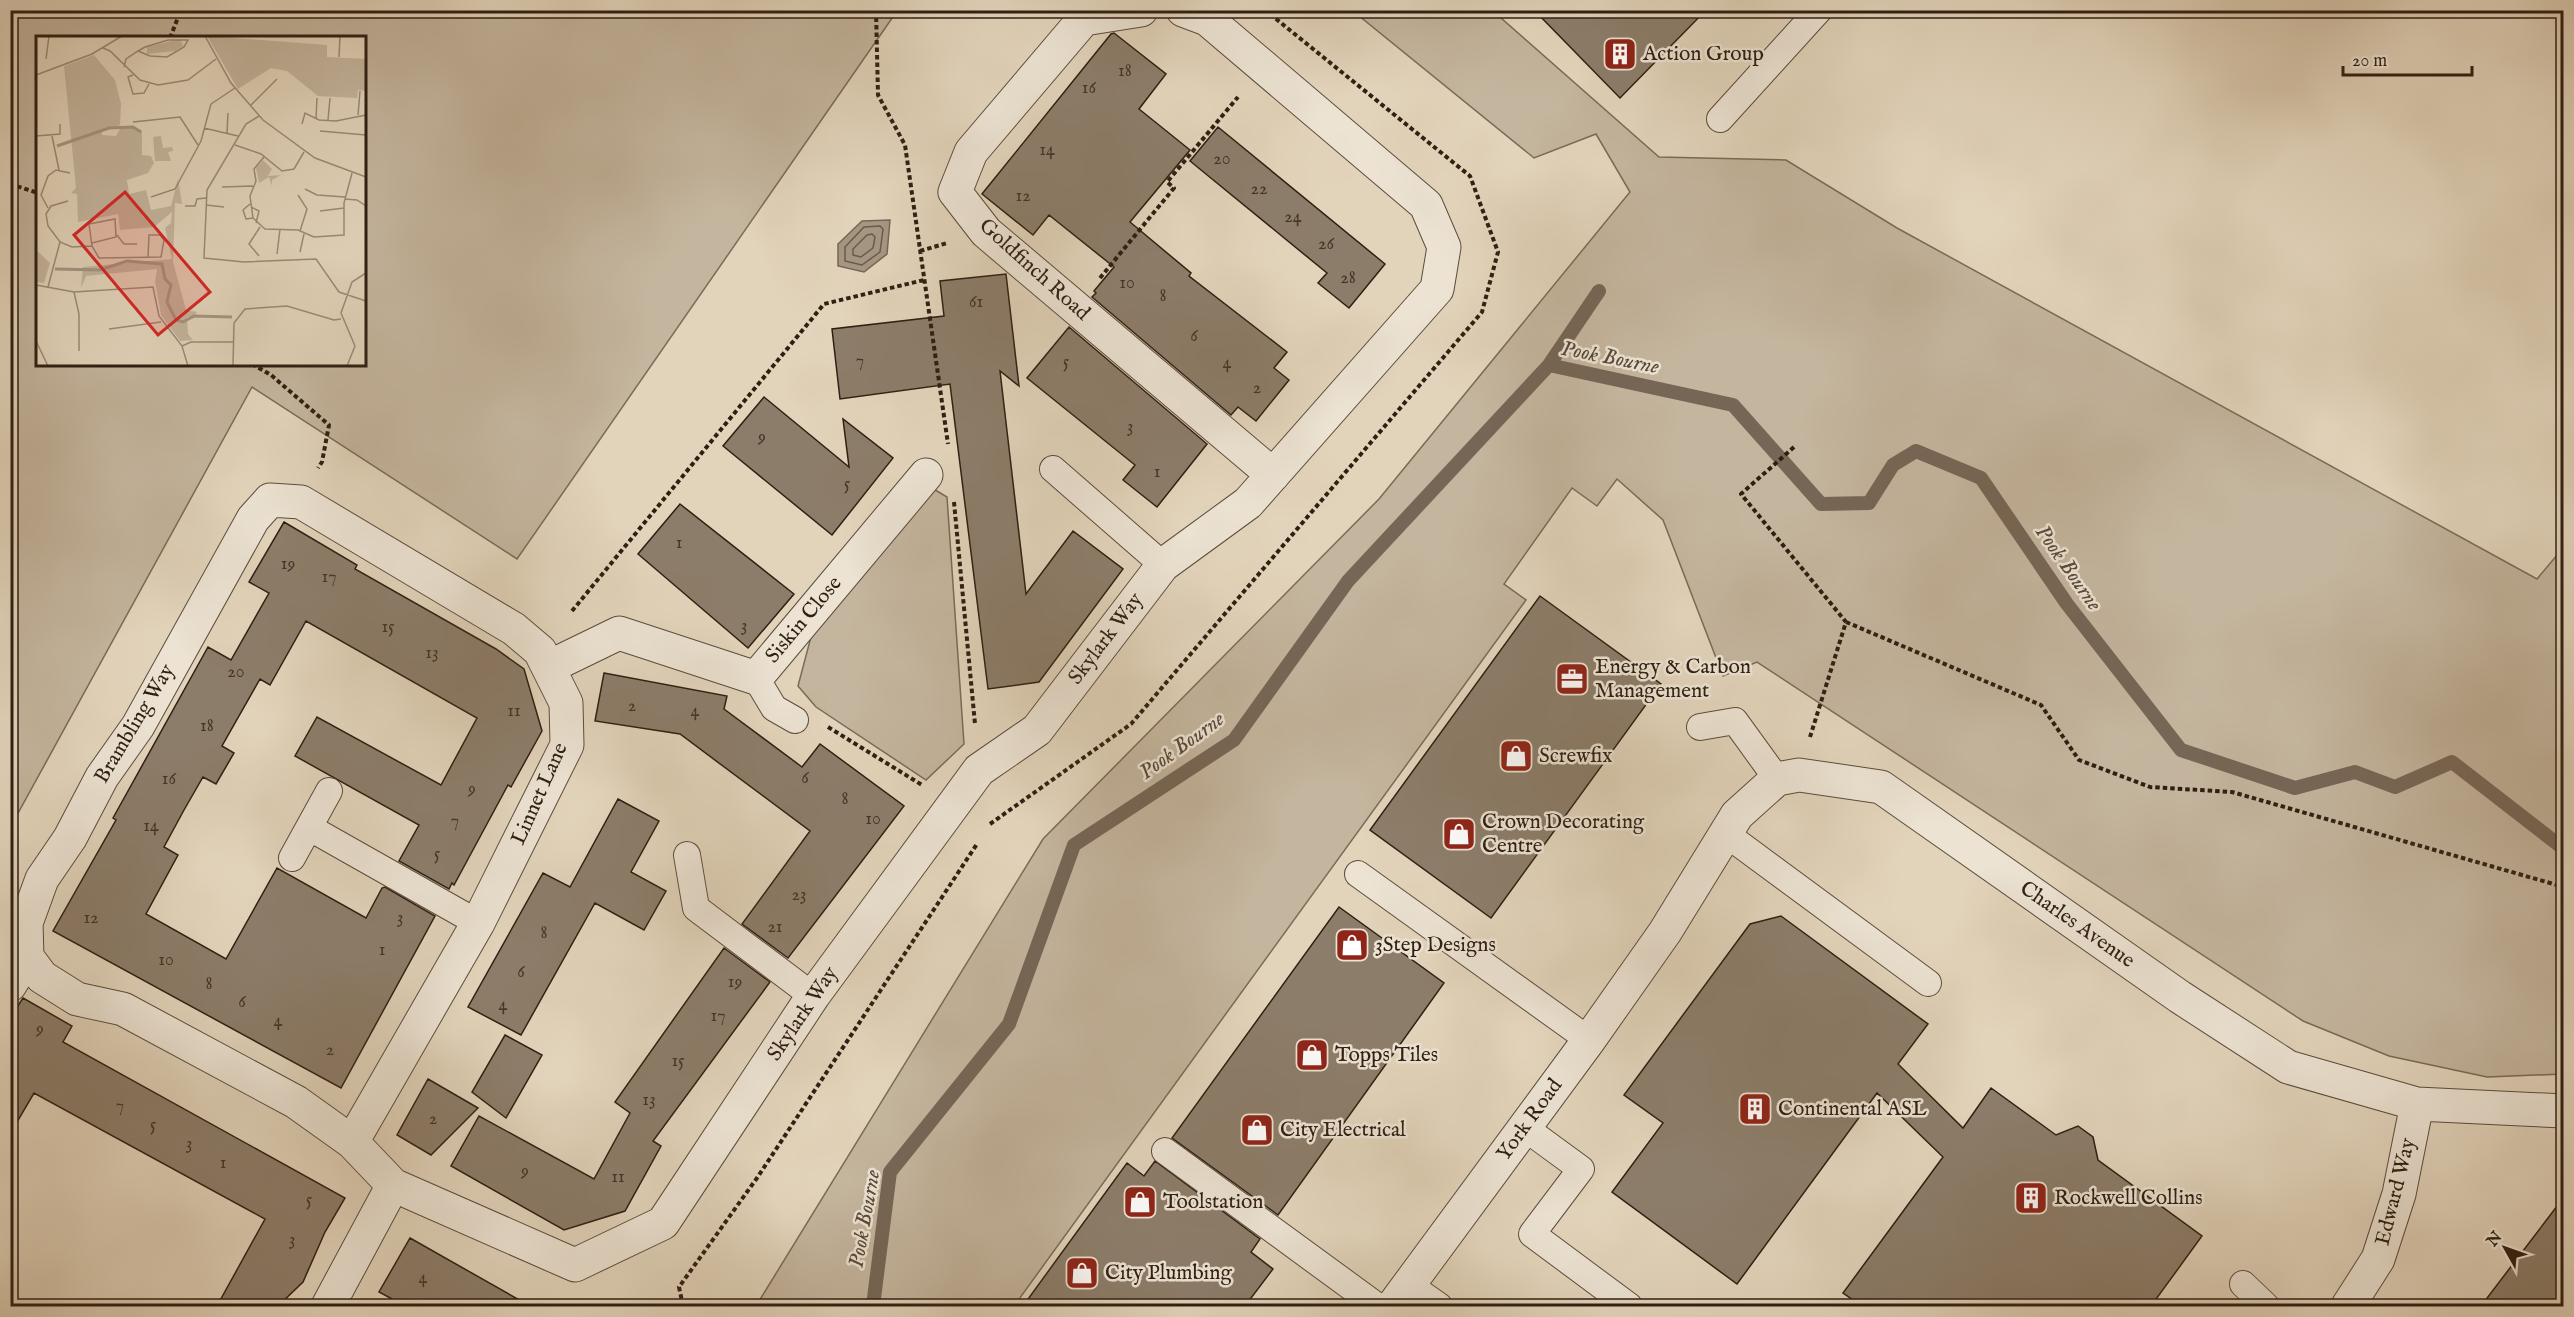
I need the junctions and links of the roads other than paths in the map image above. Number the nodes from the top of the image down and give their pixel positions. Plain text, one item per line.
1 (1141, 10) edge
2 (1183, 10) edge
3 (1819, 10) edge
4 (1720, 119) dead end
5 (1053, 469) dead end
6 (926, 475) dead end
7 (1273, 475) junction
8 (285, 501) joint
9 (1162, 565) junction
10 (544, 659) junction
11 (756, 678) junction
12 (795, 720) road end
13 (1700, 727) dead end
14 (1788, 777) junction
15 (329, 791) dead end
16 (310, 828) junction
17 (1726, 834) junction
18 (687, 855) dead end
19 (292, 858) dead end
20 (1358, 874) dead end
21 (478, 923) junction
22 (27, 957) junction
23 (1928, 983) dead end
24 (10, 985) edge
25 (813, 996) junction
26 (1589, 1040) junction
27 (2416, 1104) junction
28 (2564, 1111) edge
29 (1525, 1128) junction
30 (352, 1142) junction
31 (1165, 1151) dead end
32 (393, 1185) junction
33 (2243, 1284) dead end
34 (1401, 1296) edge
35 (328, 1306) edge
36 (1377, 1306) edge
37 (1439, 1306) edge
38 (1629, 1306) edge
39 (2266, 1306) edge
40 (2348, 1306) edge

1 - 7 street, Goldfinch Road
2 - 7 street
3 - 4 lane
5 - 9 lane
6 - 11 street, Siskin Close
7 - 9 street, Skylark Way
8 - 10 street, Linnet Lane
8 - 22 street, Brambling Way
9 - 25 street, Skylark Way
10 - 11 street, Siskin Close
10 - 21 street, Linnet Lane
11 - 12 lane
13 - 14 lane
14 - 17 street
14 - 27 street, Charles Avenue
15 - 16 lane
16 - 19 lane
16 - 21 lane
17 - 23 lane
17 - 26 street, York Road
18 - 25 lane
20 - 26 lane
21 - 30 street, Linnet Lane
22 - 24 street
22 - 30 street
25 - 32 street, Skylark Way
26 - 29 street, York Road
27 - 28 street, Charles Avenue
27 - 40 street, Edward Way
29 - 34 street, York Road
29 - 38 lane
30 - 32 street
31 - 36 lane
32 - 35 street
33 - 39 lane
34 - 37 lane

